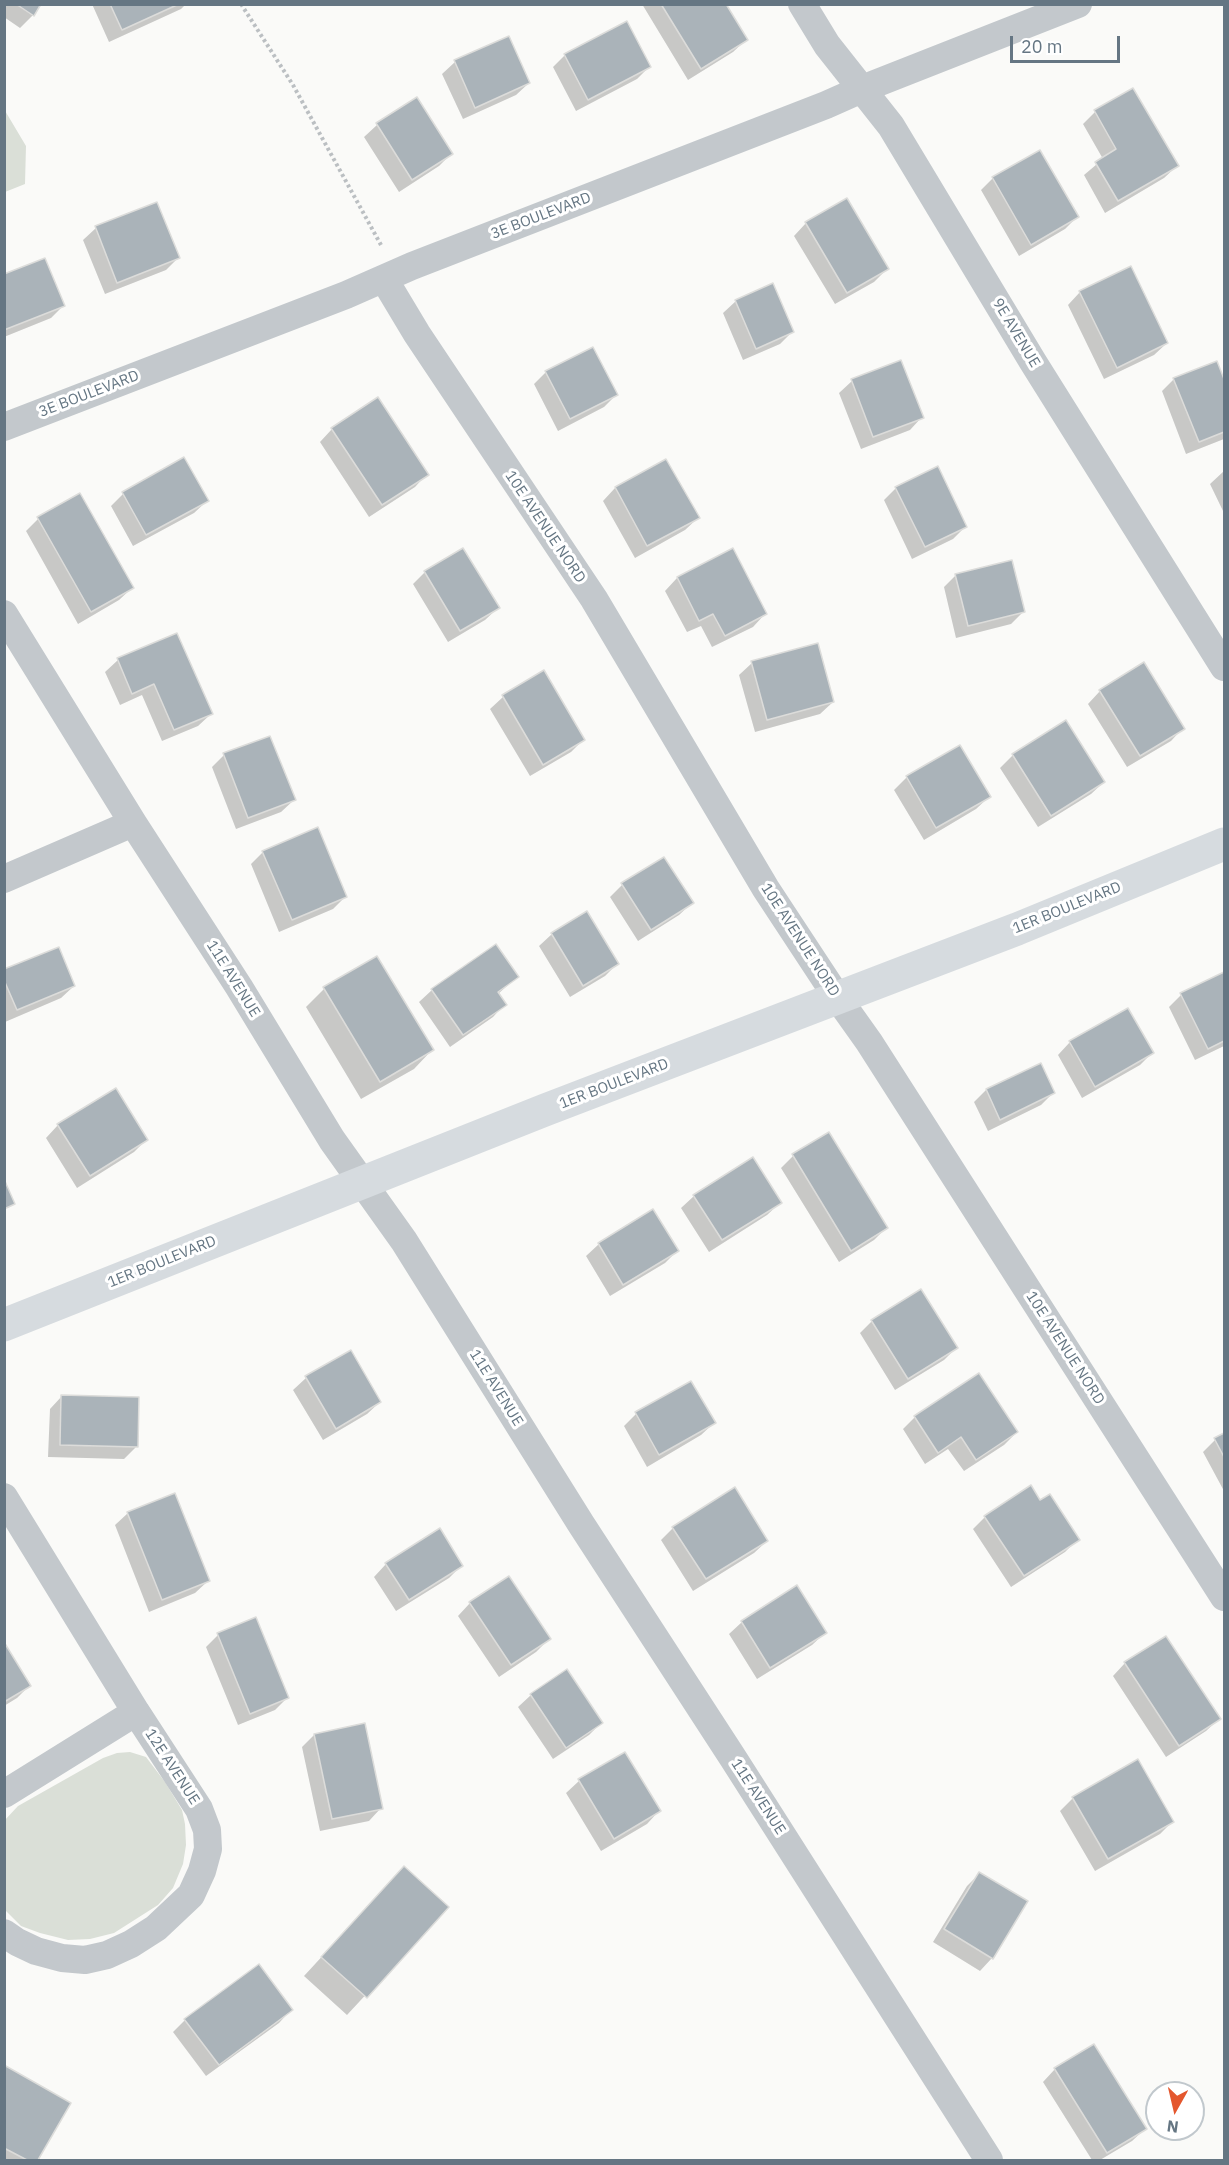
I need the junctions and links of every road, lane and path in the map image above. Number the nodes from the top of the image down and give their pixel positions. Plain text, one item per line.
1 (241, 4) edge
2 (802, 4) edge
3 (1078, 4) edge
4 (862, 89) junction
5 (385, 267) junction
6 (4, 427) edge
7 (4, 614) edge
8 (1224, 667) edge
9 (133, 823) junction
10 (1224, 844) edge
11 (4, 879) edge
12 (837, 997) junction
13 (363, 1182) junction
14 (4, 1325) edge
15 (4, 1497) edge
16 (1224, 1597) edge
17 (136, 1712) junction
18 (4, 1794) edge
19 (4, 1933) edge
20 (989, 2160) edge

1 - 5 path
2 - 4 street, 9E AVENUE
3 - 4 street, 3E BOULEVARD
4 - 5 street, 3E BOULEVARD
4 - 8 street, 9E AVENUE
5 - 6 street, 3E BOULEVARD
5 - 12 street, 10E AVENUE NORD
7 - 9 street, 11E AVENUE
9 - 11 street
9 - 13 street, 11E AVENUE
10 - 12 street, 1ER BOULEVARD
12 - 13 street, 1ER BOULEVARD
12 - 16 street, 10E AVENUE NORD
13 - 14 street, 1ER BOULEVARD
13 - 20 street, 11E AVENUE
15 - 17 street, 12E AVENUE
17 - 18 street, 12E AVENUE
17 - 19 street, 12E AVENUE

